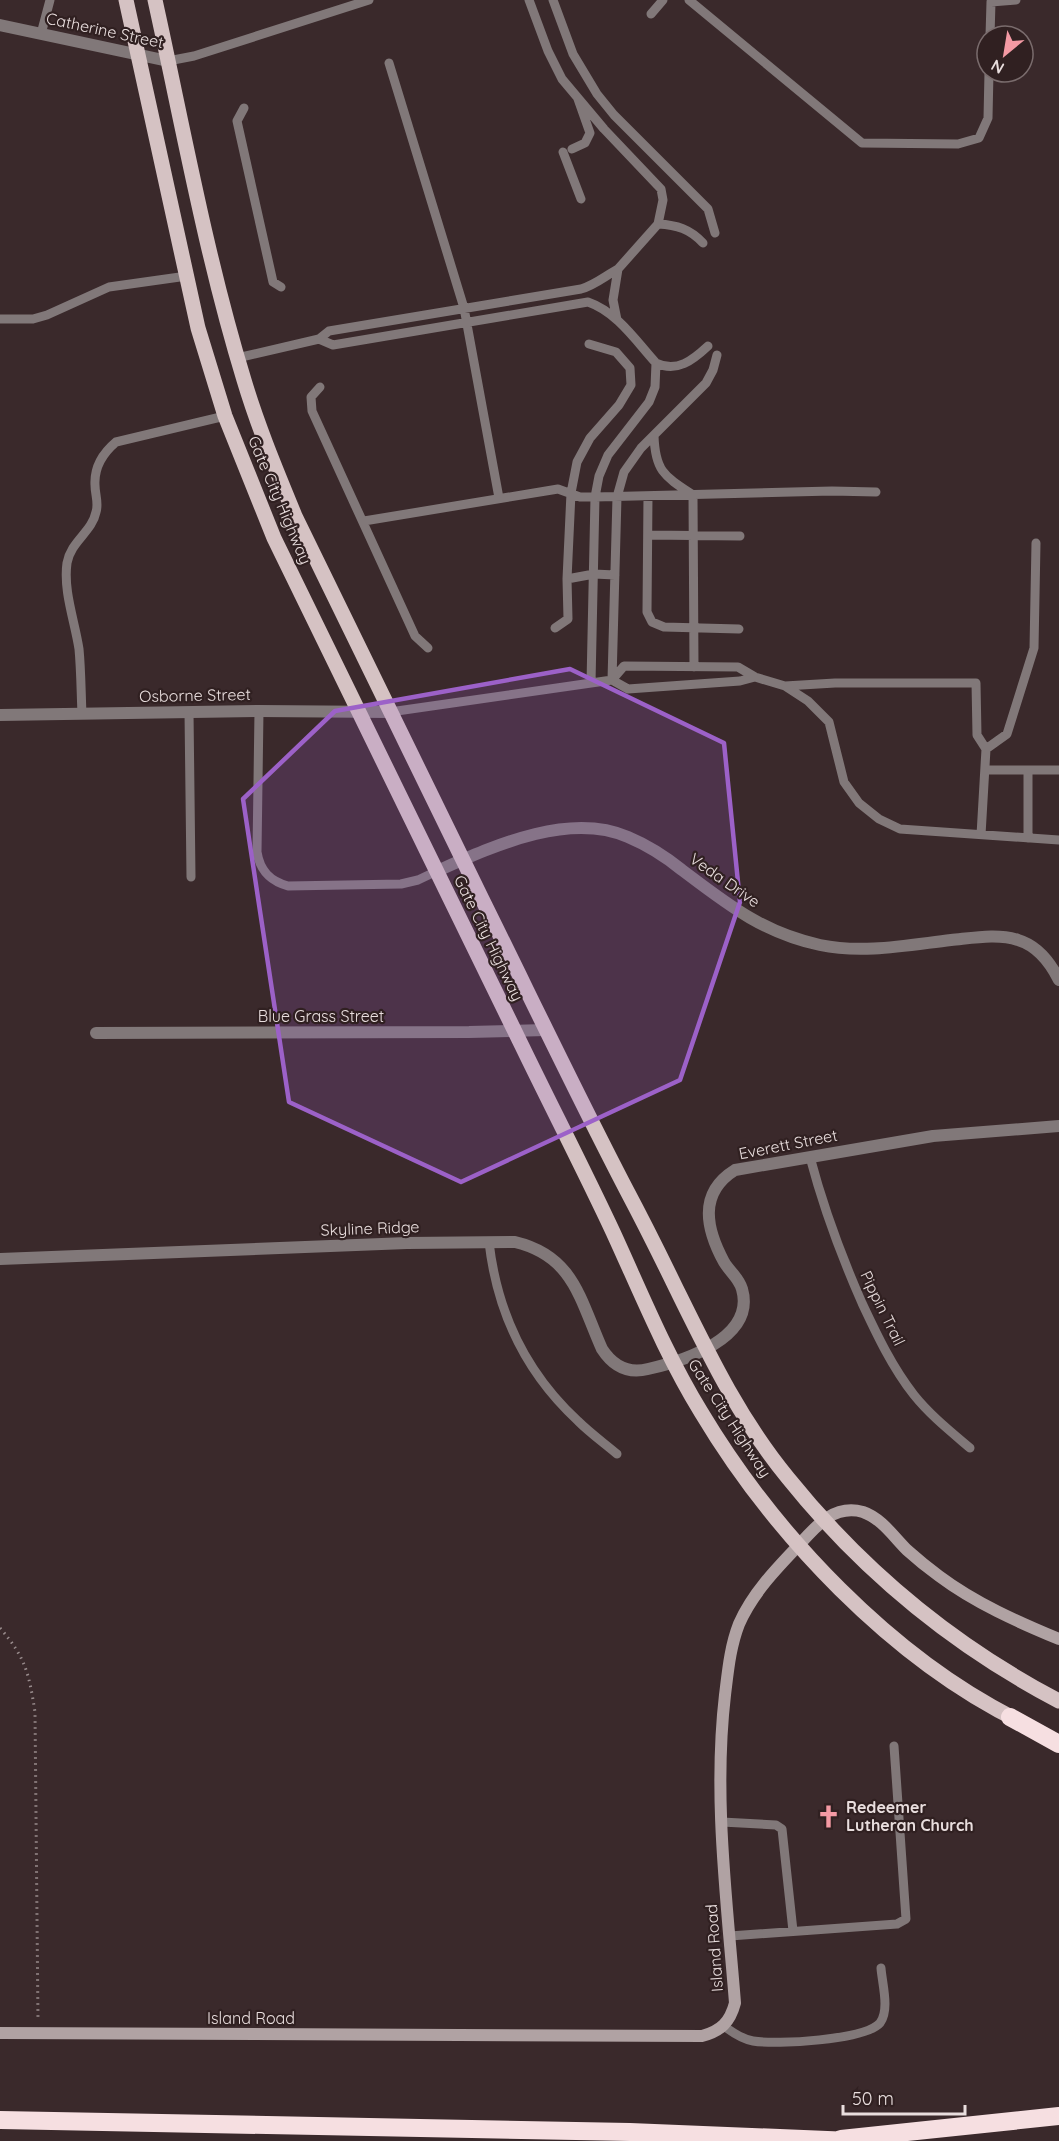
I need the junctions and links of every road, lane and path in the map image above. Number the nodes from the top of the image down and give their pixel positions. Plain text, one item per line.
1 (50, 0) edge
2 (126, 0) edge
3 (155, 0) edge
4 (369, 0) edge
5 (529, 0) edge
6 (553, 0) edge
7 (663, 0) edge
8 (689, 0) edge
9 (1016, 0) edge
10 (651, 14) dead end
11 (990, 24) edge
12 (0, 25) edge
13 (41, 34) junction
14 (138, 53) junction
15 (573, 54) junction
16 (168, 61) junction
17 (553, 62) junction
18 (389, 63) dead end
19 (989, 84) edge
20 (597, 94) junction
21 (580, 101) junction
22 (244, 108) dead end
23 (581, 199) dead end
24 (658, 224) junction
25 (715, 233) dead end
26 (704, 243) dead end
27 (618, 269) junction
28 (187, 276) junction
29 (281, 287) dead end
30 (464, 308) junction
31 (0, 319) edge
32 (616, 320) junction
33 (467, 321) junction
34 (319, 339) junction
35 (589, 344) dead end
36 (708, 346) dead end
37 (717, 355) dead end
38 (237, 358) junction
39 (656, 363) junction
40 (320, 387) dead end
41 (225, 416) junction
42 (654, 435) junction
43 (876, 492) dead end
44 (571, 493) junction
45 (693, 495) junction
46 (648, 496) junction
47 (595, 497) junction
48 (617, 497) junction
49 (499, 498) junction
50 (364, 521) junction
51 (648, 535) junction
52 (693, 536) junction
53 (740, 536) dead end
54 (1036, 543) dead end
55 (594, 574) junction
56 (615, 574) junction
57 (567, 579) junction
58 (555, 628) dead end
59 (694, 628) junction
60 (739, 629) dead end
61 (428, 648) dead end
62 (694, 667) junction
63 (755, 677) junction
64 (612, 680) junction
65 (591, 683) junction
66 (785, 686) junction
67 (259, 711) junction
68 (358, 711) junction
69 (189, 712) junction
70 (390, 712) junction
71 (82, 714) junction
72 (0, 715) edge
73 (986, 749) junction
74 (985, 770) junction
75 (1028, 770) junction
76 (1059, 770) edge
77 (981, 835) junction
78 (1028, 838) junction
79 (1059, 840) edge
80 (463, 860) junction
81 (437, 871) junction
82 (191, 877) dead end
83 (1059, 980) edge
84 (514, 1030) junction
85 (546, 1030) junction
86 (96, 1033) dead end
87 (1059, 1126) edge
88 (810, 1156) junction
89 (489, 1242) junction
90 (0, 1259) edge
91 (706, 1348) junction
92 (674, 1364) junction
93 (970, 1448) dead end
94 (617, 1454) dead end
95 (823, 1520) junction
96 (799, 1544) junction
97 (0, 1628) edge
98 (1059, 1639) edge
99 (1059, 1701) edge
100 (1011, 1717) joint
101 (1059, 1742) edge
102 (894, 1746) dead end
103 (722, 1822) junction
104 (793, 1931) junction
105 (730, 1936) junction
106 (881, 1968) dead end
107 (724, 2026) junction
108 (38, 2032) junction
109 (0, 2033) edge
110 (1059, 2116) edge
111 (0, 2120) edge
112 (830, 2140) edge
113 (851, 2141) edge

1 - 13 lane
2 - 14 main road, Gate City Highway
3 - 16 main road, Gate City Highway
4 - 16 lane
5 - 17 lane
6 - 15 lane
7 - 10 lane
8 - 19 lane
9 - 11 lane
12 - 13 street, Catherine Street
13 - 14 street, Catherine Street
14 - 16 street, Catherine Street
14 - 28 main road, Gate City Highway
15 - 17 lane
15 - 20 lane
16 - 38 main road, Gate City Highway
17 - 21 lane
18 - 30 lane
20 - 21 lane
20 - 25 lane
21 - 23 lane
21 - 24 lane
22 - 29 lane
24 - 26 lane
24 - 27 lane
27 - 30 lane
27 - 32 lane
28 - 31 lane
28 - 41 main road, Gate City Highway
30 - 33 lane
30 - 34 lane
32 - 33 lane
32 - 39 lane
33 - 34 lane
33 - 49 lane
34 - 38 lane
35 - 44 lane
36 - 39 lane
37 - 42 lane
38 - 70 main road, Gate City Highway
39 - 47 lane
40 - 50 lane
41 - 68 main road, Gate City Highway
41 - 71 lane
42 - 45 lane
42 - 48 lane
43 - 45 lane
44 - 47 lane
44 - 49 lane
44 - 57 lane
45 - 46 lane
45 - 52 lane
46 - 48 lane
46 - 51 lane
47 - 48 lane
47 - 55 lane
48 - 56 lane
49 - 50 lane
50 - 61 lane
51 - 52 lane
51 - 59 lane
52 - 53 lane
52 - 59 lane
54 - 73 lane
55 - 56 lane
55 - 57 lane
55 - 65 lane
56 - 64 lane
57 - 58 lane
59 - 60 lane
59 - 62 lane
62 - 63 lane
62 - 64 lane
63 - 64 lane
63 - 66 lane
64 - 65 lane
65 - 70 lane
66 - 73 lane
66 - 77 lane
67 - 68 street, Osborne Street
67 - 69 street, Osborne Street
67 - 81 lane
68 - 70 street, Osborne Street
68 - 81 main road, Gate City Highway
69 - 71 street, Osborne Street
69 - 82 lane
70 - 80 main road, Gate City Highway
71 - 72 street, Osborne Street
73 - 74 lane
74 - 75 lane
74 - 77 lane
75 - 76 lane
75 - 78 lane
77 - 78 lane
78 - 79 lane
80 - 81 street, Veda Drive
80 - 83 street, Veda Drive
80 - 85 main road, Gate City Highway
81 - 84 main road, Gate City Highway
84 - 85 street, Blue Grass Street
84 - 86 street, Blue Grass Street
84 - 92 main road, Gate City Highway
85 - 91 main road, Gate City Highway
87 - 88 street, Everett Street
88 - 91 street, Everett Street
88 - 93 lane, Pippin Trail
89 - 90 street, Skyline Ridge
89 - 92 street, Skyline Ridge
89 - 94 lane
91 - 92 street, Everett Street
91 - 95 main road, Gate City Highway
92 - 96 main road, Gate City Highway
95 - 96 street, Island Road
95 - 98 street, Island Road
95 - 99 main road, Gate City Highway
96 - 100 main road, Gate City Highway
96 - 103 street, Island Road
97 - 108 path
100 - 101 highway
102 - 104 lane
103 - 104 lane
103 - 105 street, Island Road
104 - 105 lane
105 - 107 street, Island Road
106 - 107 lane
107 - 108 street, Island Road
108 - 109 street, Island Road
110 - 112 highway
111 - 112 highway
112 - 113 highway

